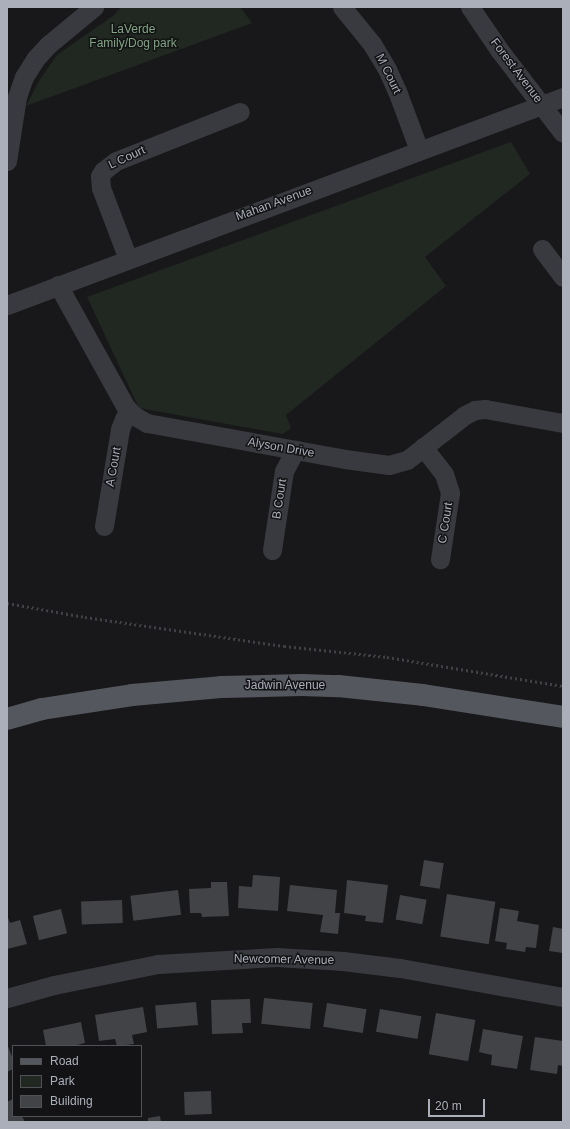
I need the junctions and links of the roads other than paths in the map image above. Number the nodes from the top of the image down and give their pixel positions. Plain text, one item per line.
1 (94, 7) edge
2 (342, 7) edge
3 (470, 7) edge
4 (563, 96) edge
5 (541, 105) junction
6 (240, 112) dead end
7 (563, 133) edge
8 (419, 150) junction
9 (7, 161) edge
10 (542, 249) dead end
11 (128, 259) junction
12 (563, 277) edge
13 (58, 285) junction
14 (7, 304) edge
15 (130, 412) junction
16 (563, 423) edge
17 (423, 447) junction
18 (295, 450) junction
19 (104, 526) dead end
20 (272, 550) dead end
21 (440, 559) dead end
22 (563, 717) edge
23 (7, 719) edge
24 (563, 997) edge
25 (7, 998) edge

1 - 9 street
2 - 8 street, M Court
3 - 5 street, Forest Avenue
4 - 5 street, Mahan Avenue
5 - 7 street, Forest Avenue
5 - 8 street, Mahan Avenue
6 - 11 street, L Court
8 - 11 street, Mahan Avenue
10 - 12 street
11 - 13 street, Mahan Avenue
13 - 14 street, Mahan Avenue
13 - 15 street, Alyson Drive
15 - 18 street, Alyson Drive
15 - 19 street, A Court
16 - 17 street, Alyson Drive
17 - 18 street, Alyson Drive
17 - 21 street, C Court
18 - 20 street, B Court
22 - 23 main road, Jadwin Avenue
24 - 25 street, Newcomer Avenue

